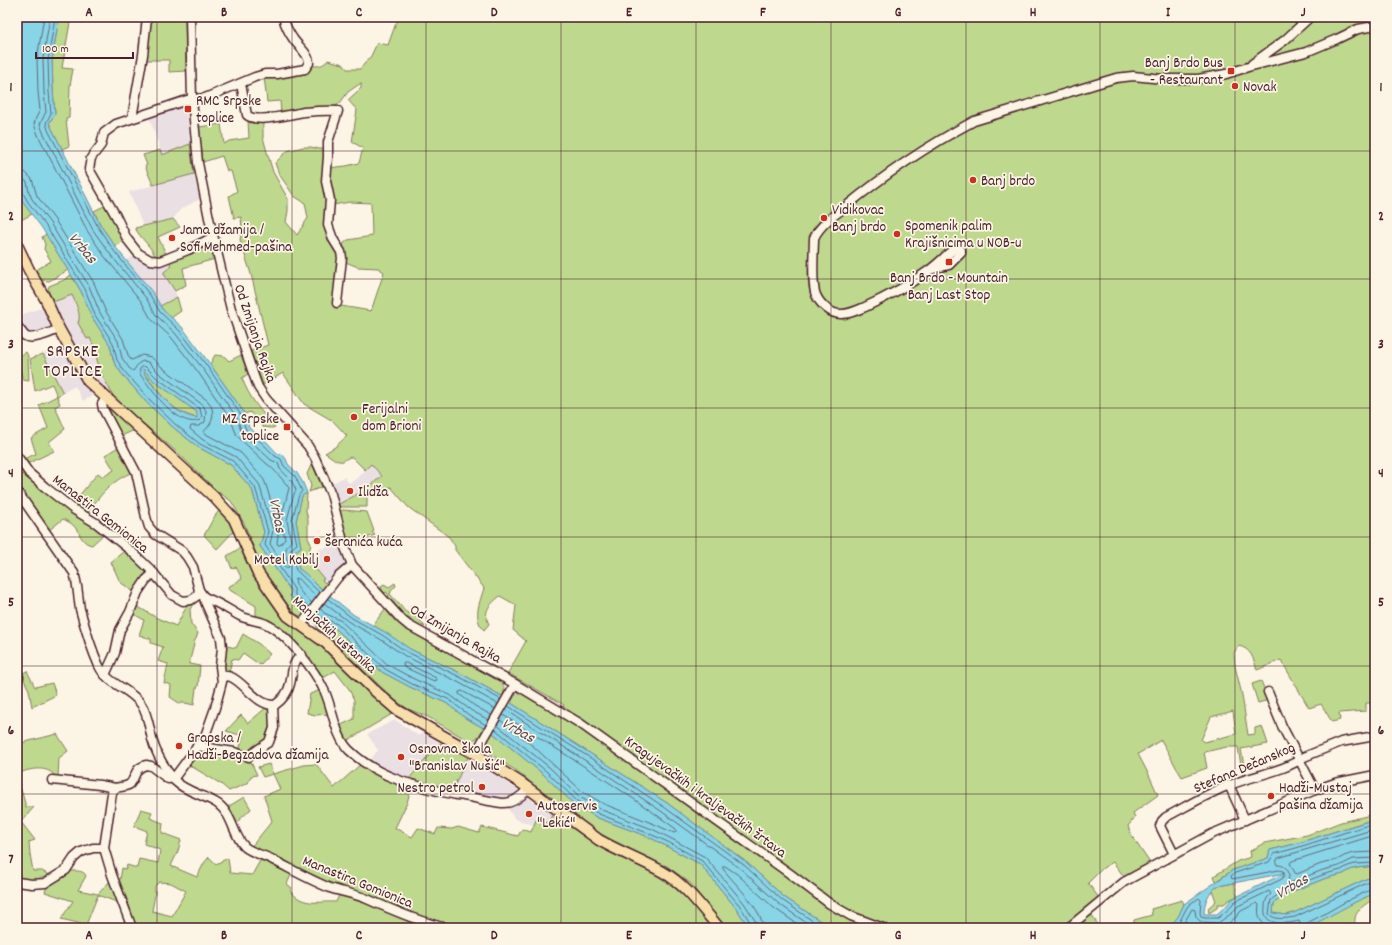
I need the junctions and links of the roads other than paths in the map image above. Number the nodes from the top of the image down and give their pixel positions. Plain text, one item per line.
1 (147, 17) edge
2 (190, 17) edge
3 (283, 17) edge
4 (1310, 17) edge
5 (1375, 26) edge
6 (1248, 67) junction
7 (241, 84) junction
8 (192, 100) junction
9 (132, 118) junction
10 (213, 237) junction
11 (17, 245) edge
12 (930, 270) dead end
13 (337, 303) dead end
14 (17, 326) edge
15 (59, 329) junction
16 (92, 386) junction
17 (106, 398) junction
18 (103, 409) junction
19 (17, 456) edge
20 (17, 491) edge
21 (352, 565) junction
22 (154, 573) junction
23 (199, 590) junction
24 (204, 597) junction
25 (301, 625) junction
26 (302, 655) junction
27 (105, 675) junction
28 (222, 676) junction
29 (515, 684) junction
30 (1268, 692) dead end
31 (273, 706) junction
32 (1375, 736) edge
33 (197, 746) junction
34 (475, 754) junction
35 (1300, 761) junction
36 (1375, 775) edge
37 (174, 778) junction
38 (52, 780) dead end
39 (1229, 785) junction
40 (115, 788) junction
41 (529, 788) junction
42 (1315, 790) junction
43 (1246, 820) junction
44 (104, 848) junction
45 (1174, 854) junction
46 (17, 882) edge
47 (132, 928) edge
48 (447, 928) edge
49 (719, 928) edge
50 (883, 928) edge
51 (1068, 928) edge

1 - 9 street
2 - 8 street, Od Zmijanja Rajka
3 - 7 street
4 - 6 street
5 - 6 street
6 - 12 street
7 - 8 street
7 - 13 street
8 - 9 street
8 - 10 street, Od Zmijanja Rajka
9 - 10 street
10 - 21 street, Od Zmijanja Rajka
11 - 15 main road, Manjačkih ustanika
14 - 15 street
15 - 16 main road, Manjačkih ustanika
16 - 17 main road, Manjačkih ustanika
16 - 18 street, Manastira Gomionica
17 - 18 street
17 - 25 main road, Manjačkih ustanika
18 - 23 street, Manastira Gomionica
19 - 22 street, Manastira Gomionica
20 - 27 street, Manastira Gomionica
21 - 25 street
21 - 29 street, Od Zmijanja Rajka
22 - 23 street, Manastira Gomionica
22 - 27 street
23 - 24 street
24 - 26 street
24 - 28 street
25 - 34 main road, Manjačkih ustanika
26 - 31 street
26 - 41 street
27 - 37 street, Manastira Gomionica
28 - 31 street
28 - 33 street
29 - 34 street
29 - 50 street, Kragujevačkih i kraljevačkih žrtava
30 - 35 street
31 - 33 street
32 - 35 street, Stefana Dečanskog
33 - 37 street
34 - 41 main road, Manjačkih ustanika
35 - 39 street, Stefana Dečanskog
35 - 42 street
36 - 42 street
37 - 40 street
37 - 48 street, Manastira Gomionica
38 - 40 street
39 - 43 street
39 - 45 street, Stefana Dečanskog
40 - 44 street
41 - 49 main road, Manjačkih ustanika
42 - 43 street
43 - 45 street
44 - 46 street
44 - 47 street
45 - 51 street

